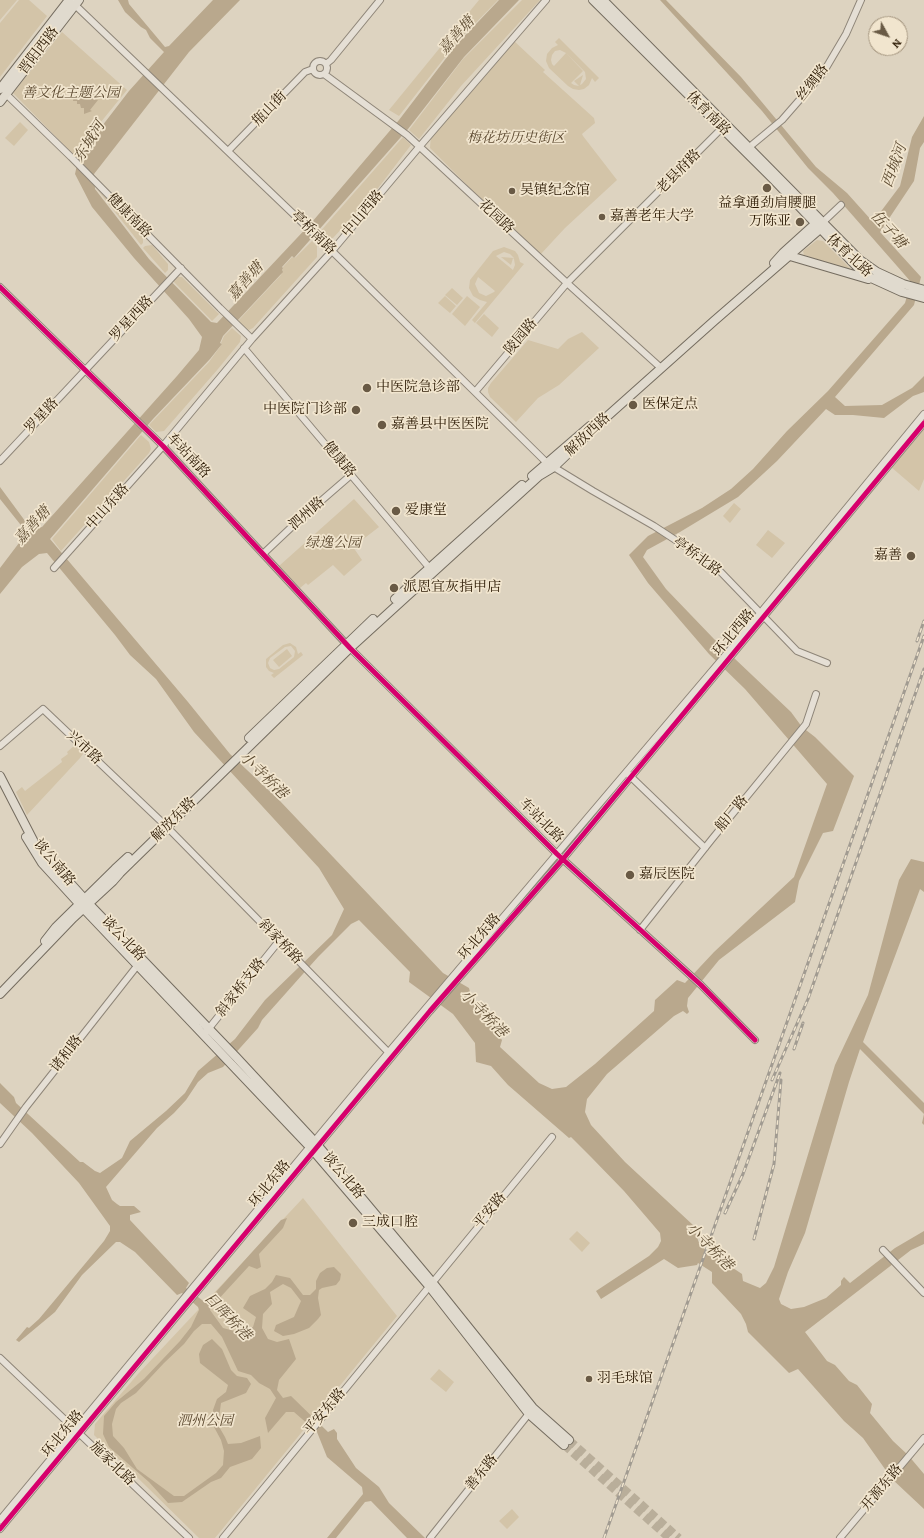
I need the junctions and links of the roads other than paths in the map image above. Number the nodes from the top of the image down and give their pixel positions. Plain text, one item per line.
1 (380, 0) edge
2 (546, 0) edge
3 (593, 0) edge
4 (603, 0) edge
5 (861, 0) edge
6 (73, 1) edge
7 (326, 64) junction
8 (313, 69) junction
9 (324, 74) junction
10 (3, 92) edge
11 (0, 102) edge
12 (722, 128) junction
13 (420, 146) junction
14 (747, 149) junction
15 (228, 151) junction
16 (841, 205) dead end
17 (819, 225) junction
18 (332, 251) junction
19 (790, 256) junction
20 (181, 268) junction
21 (879, 282) junction
22 (567, 283) junction
23 (0, 287) edge
24 (902, 288) junction
25 (924, 290) edge
26 (924, 298) edge
27 (252, 339) junction
28 (244, 348) junction
29 (660, 367) junction
30 (85, 370) junction
31 (475, 392) junction
32 (924, 414) edge
33 (924, 423) edge
34 (163, 446) junction
35 (0, 461) edge
36 (550, 465) junction
37 (351, 475) junction
38 (263, 554) junction
39 (54, 568) dead end
40 (431, 570) junction
41 (761, 615) junction
42 (348, 645) junction
43 (827, 663) dead end
44 (816, 694) dead end
45 (0, 746) edge
46 (628, 775) junction
47 (0, 776) edge
48 (0, 787) edge
49 (165, 825) junction
50 (704, 848) junction
51 (557, 854) junction
52 (563, 859) junction
53 (84, 904) junction
54 (640, 930) junction
55 (278, 941) junction
56 (137, 966) junction
57 (462, 971) junction
58 (0, 988) edge
59 (0, 994) edge
60 (206, 1032) junction
61 (755, 1040) dead end
62 (390, 1054) junction
63 (552, 1137) dead end
64 (0, 1144) edge
65 (314, 1146) junction
66 (883, 1250) dead end
67 (430, 1284) junction
68 (924, 1293) edge
69 (0, 1358) edge
70 (531, 1411) junction
71 (77, 1431) junction
72 (924, 1438) edge
73 (566, 1442) tunnel mouth
74 (0, 1520) edge
75 (0, 1529) edge
76 (189, 1538) edge
77 (223, 1538) edge
78 (430, 1538) edge
79 (840, 1538) edge

1 - 7 street
2 - 13 street, 中山西路
3 - 12 main road, 体育南路
4 - 14 main road, 体育南路
5 - 14 street, 丝绸路
6 - 10 main road, 晋阳西路
6 - 15 street, 亭桥南路
7 - 8 street
7 - 9 street
8 - 9 street
8 - 15 street, 甁山街
9 - 13 street, 花园路
10 - 11 main road, 晋阳西路
10 - 20 street, 健康南路
12 - 14 main road, 体育南路
12 - 22 street, 老县府路
13 - 18 street, 中山西路
13 - 22 street, 花园路
14 - 17 main road, 体育南路
15 - 18 street, 亭桥南路
16 - 17 street, 解放西路
17 - 19 main road, 解放西路
17 - 21 main road, 体育北路
17 - 24 main road, 体育北路
17 - 29 main road, 解放西路
18 - 27 street, 中山西路
18 - 31 street, 亭桥南路
19 - 21 main road
19 - 29 main road, 解放西路
20 - 27 street, 健康南路
20 - 30 street, 罗星西路
21 - 24 main road, 体育北路
22 - 29 street, 花园路
22 - 31 street, 陵园路
23 - 30 street, 车站南路
24 - 25 main road, 体育北路
24 - 26 main road, 体育北路
27 - 28 street, 中山西路
28 - 34 street, 中山西路
28 - 37 street, 健康路
29 - 36 main road, 解放西路
30 - 34 street, 车站南路
30 - 35 street, 罗星路
31 - 36 street, 亭桥南路
32 - 41 street, 环北西路
33 - 41 street, 环北西路
34 - 38 street, 车站南路
34 - 39 street, 中山东路
36 - 40 main road, 解放西路
36 - 41 street, 亭桥北路
37 - 38 street, 泗州路
37 - 40 street, 健康路
38 - 42 street, 车站南路
40 - 42 main road, 解放西路
41 - 43 street, 亭桥北路
41 - 46 street, 环北西路
42 - 49 main road, 解放东路
42 - 51 street, 车站北路
44 - 50 street, 船厂路
45 - 49 street, 兴市路
46 - 50 street
46 - 51 street, 环北西路
46 - 52 street, 环北西路
47 - 53 main road, 谈公南路
48 - 53 main road, 谈公南路
49 - 53 main road, 解放东路
49 - 55 street, 斜家桥路
50 - 54 street, 船厂路
51 - 52 street, 车站北路
51 - 57 street, 环北东路
52 - 54 street, 车站北路
52 - 57 street, 环北东路
53 - 56 main road, 谈公北路
53 - 58 main road, 解放东路
53 - 59 main road, 解放东路
53 - 60 main road, 谈公北路
54 - 61 street, 车站北路
55 - 60 street, 斜家桥支路
55 - 62 street, 斜家桥路
56 - 60 main road, 谈公北路
56 - 64 street, 诸和路
57 - 62 street, 环北东路
60 - 65 main road, 谈公北路
62 - 65 street, 环北东路
63 - 67 street, 平安路
65 - 67 main road, 谈公北路
65 - 71 street, 环北东路
66 - 68 street
67 - 70 main road, 谈公北路
67 - 77 street, 平安东路
69 - 71 street, 施家北路
70 - 73 main road, 谈公北路
70 - 78 street, 善东路
71 - 74 street, 环北东路
71 - 75 street, 环北东路
71 - 76 street, 施家北路
72 - 79 street, 开源东路

